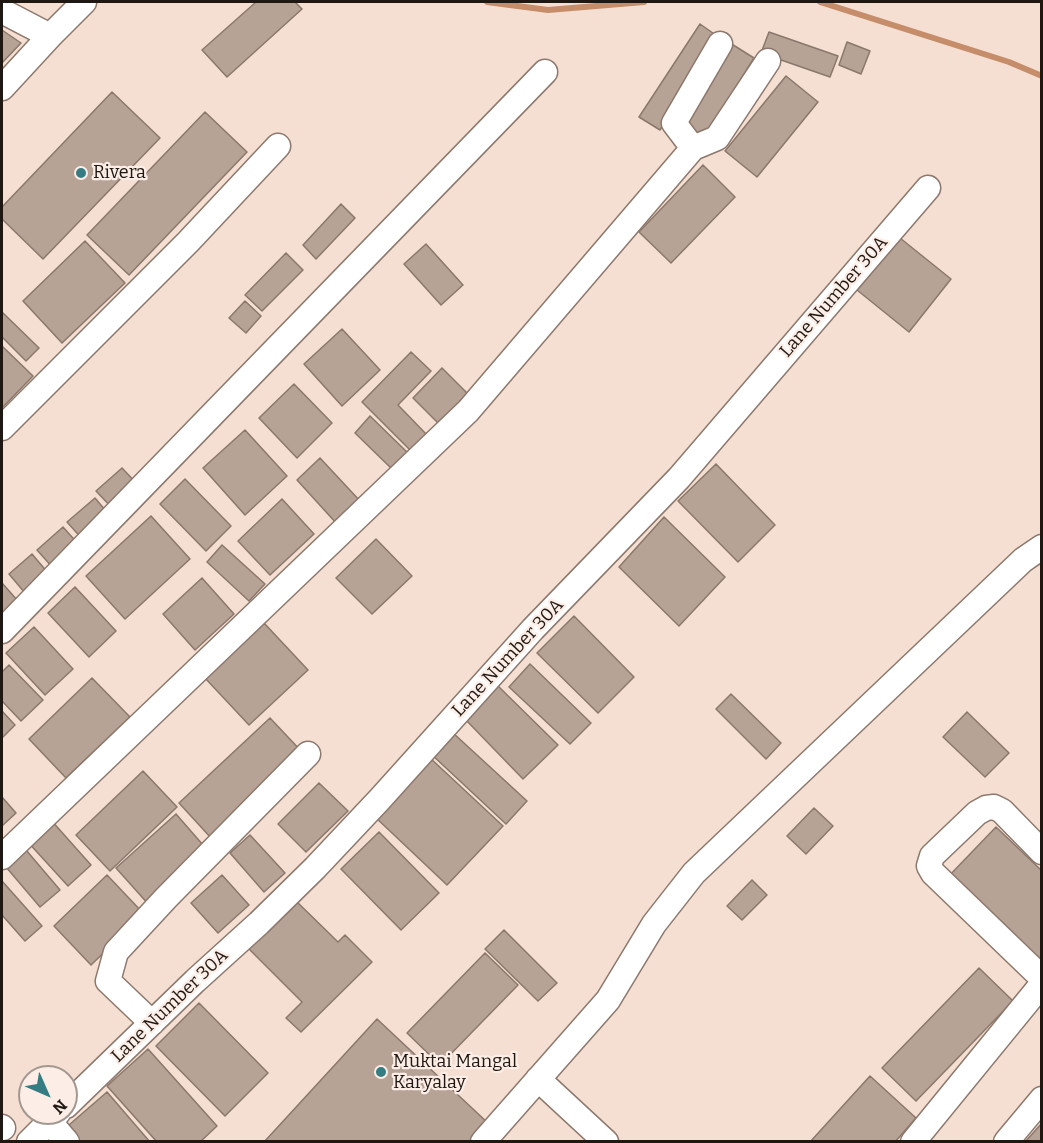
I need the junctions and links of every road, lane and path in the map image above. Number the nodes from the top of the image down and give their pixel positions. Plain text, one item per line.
1 (84, 2) edge
2 (2, 12) edge
3 (50, 36) junction
4 (720, 44) dead end
5 (768, 61) dead end
6 (546, 72) dead end
7 (2, 88) edge
8 (278, 146) dead end
9 (693, 148) junction
10 (928, 188) dead end
11 (2, 428) edge
12 (1041, 547) edge
13 (2, 631) edge
14 (308, 754) dead end
15 (1041, 852) edge
16 (2, 857) edge
17 (1041, 978) edge
18 (1041, 984) edge
19 (152, 1023) junction
20 (538, 1079) junction
21 (78, 1094) edge
22 (1041, 1099) edge
23 (46, 1125) edge
24 (62, 1125) edge
25 (29, 1142) edge
26 (67, 1142) edge
27 (483, 1142) edge
28 (606, 1142) edge
29 (913, 1142) edge
30 (1006, 1142) edge

1 - 3 street
2 - 3 street
3 - 7 street
4 - 9 street
5 - 9 street
6 - 13 street
8 - 11 street
9 - 16 street
10 - 19 street, Lane Number 30A
12 - 20 street
14 - 19 street
15 - 17 street
18 - 29 street
19 - 21 street, Lane Number 30A
20 - 27 street
20 - 28 street
22 - 30 street
23 - 25 street, Lane Number 30A
24 - 26 street

